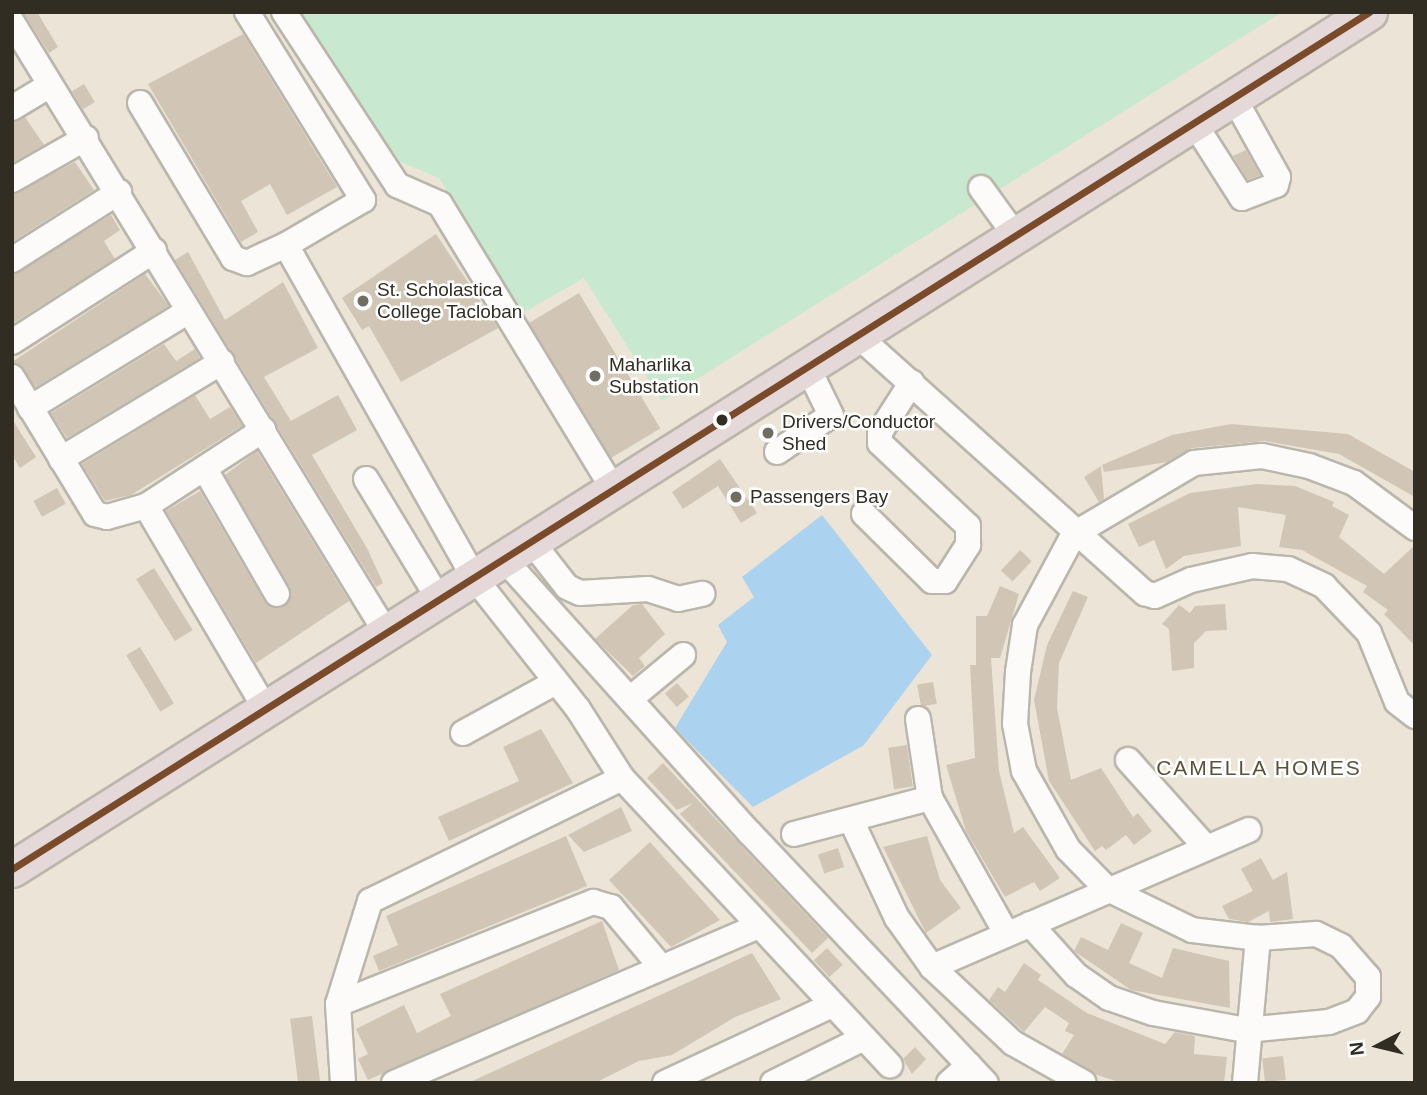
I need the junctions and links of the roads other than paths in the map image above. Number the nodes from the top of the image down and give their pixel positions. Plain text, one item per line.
1 (247, 12) edge
2 (284, 12) edge
3 (1369, 12) edge
4 (12, 22) edge
5 (50, 85) junction
6 (1234, 98) junction
7 (140, 103) dead end
8 (12, 108) edge
9 (1194, 123) junction
10 (86, 138) junction
11 (12, 180) edge
12 (981, 188) dead end
13 (119, 192) junction
14 (1014, 235) junction
15 (286, 245) junction
16 (154, 251) junction
17 (12, 260) edge
18 (189, 311) junction
19 (857, 335) junction
20 (12, 342) edge
21 (222, 362) junction
22 (807, 366) junction
23 (12, 377) edge
24 (912, 382) junction
25 (30, 408) junction
26 (263, 430) junction
27 (777, 452) dead end
28 (61, 459) junction
29 (205, 471) junction
30 (366, 479) dead end
31 (613, 489) junction
32 (146, 506) junction
33 (864, 514) dead end
34 (1415, 528) edge
35 (1074, 534) junction
36 (517, 550) junction
37 (473, 576) junction
38 (276, 594) dead end
39 (702, 594) dead end
40 (438, 598) junction
41 (384, 631) junction
42 (683, 655) dead end
43 (556, 682) junction
44 (630, 699) junction
45 (264, 706) junction
46 (1415, 716) edge
47 (918, 719) dead end
48 (464, 733) dead end
49 (1128, 760) dead end
50 (622, 778) junction
51 (930, 798) junction
52 (851, 820) junction
53 (1249, 830) dead end
54 (794, 834) dead end
55 (1204, 845) junction
56 (12, 869) edge
57 (1106, 888) junction
58 (1030, 924) junction
59 (759, 926) junction
60 (1006, 933) junction
61 (1258, 938) junction
62 (661, 967) junction
63 (932, 967) junction
64 (338, 1004) junction
65 (832, 1005) junction
66 (1246, 1030) junction
67 (860, 1040) junction
68 (890, 1065) dead end
69 (969, 1065) junction
70 (343, 1083) edge
71 (394, 1083) edge
72 (665, 1083) edge
73 (773, 1083) edge
74 (949, 1083) edge
75 (986, 1083) edge
76 (1084, 1083) edge
77 (1245, 1083) edge

1 - 15 street
2 - 31 street
3 - 6 highway
4 - 5 street
5 - 8 street
5 - 10 street
6 - 9 highway
6 - 9 street
7 - 15 street
9 - 14 highway
10 - 11 street
10 - 13 street
12 - 14 street
13 - 16 street
13 - 17 street
14 - 19 highway
15 - 37 street
16 - 18 street
16 - 20 street
18 - 21 street
18 - 25 street
19 - 22 highway
19 - 24 street
21 - 26 street
21 - 28 street
22 - 27 street
22 - 31 highway
23 - 25 street
24 - 33 street
24 - 35 street
25 - 28 street
26 - 29 street
26 - 41 street
28 - 32 street
29 - 32 street
29 - 38 street
30 - 40 street
31 - 36 highway
32 - 45 street
34 - 35 street
35 - 46 street
35 - 57 street
36 - 37 highway
36 - 39 street
36 - 44 street
37 - 40 highway
37 - 43 street
40 - 41 highway
41 - 45 highway
42 - 44 street
43 - 48 street
43 - 50 street
44 - 69 street
45 - 56 highway
47 - 51 street
49 - 55 street
50 - 59 street
50 - 64 street
51 - 52 street
51 - 60 street
52 - 54 street
52 - 63 street
53 - 55 street
55 - 57 street
57 - 58 street
57 - 61 street
58 - 60 street
58 - 66 street
59 - 62 street
59 - 65 street
60 - 63 street
61 - 66 street
61 - 66 street
62 - 64 street
62 - 71 street
63 - 76 street
64 - 70 street
65 - 67 street
65 - 72 street
66 - 77 street
67 - 68 street
67 - 73 street
69 - 74 street
69 - 75 street

